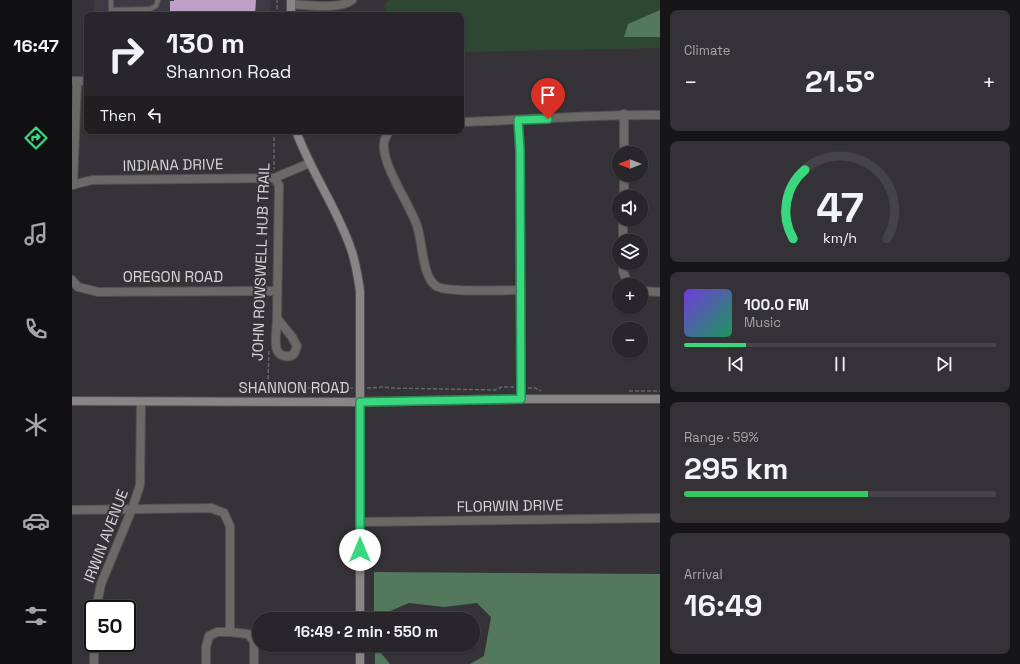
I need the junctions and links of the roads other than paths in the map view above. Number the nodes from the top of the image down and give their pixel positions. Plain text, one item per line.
1 (111, 0) edge
2 (158, 0) edge
3 (352, 0) edge
4 (291, 2) edge
5 (111, 10) joint
6 (74, 81) edge
7 (624, 114) junction
8 (660, 114) edge
9 (518, 120) junction
10 (464, 122) edge
11 (297, 134) edge
12 (387, 134) edge
13 (624, 146) edge
14 (310, 162) junction
15 (274, 178) junction
16 (72, 185) edge
17 (72, 280) edge
18 (521, 290) junction
19 (277, 291) junction
20 (648, 291) edge
21 (660, 292) edge
22 (277, 318) dead end
23 (521, 399) junction
24 (660, 399) edge
25 (72, 401) edge
26 (141, 402) junction
27 (360, 402) junction
28 (132, 509) junction
29 (72, 510) edge
30 (660, 518) edge
31 (360, 522) junction
32 (98, 600) edge
33 (360, 612) edge
34 (230, 632) junction
35 (94, 652) edge
36 (360, 652) edge
37 (94, 664) edge
38 (206, 664) edge
39 (254, 664) edge
40 (360, 664) edge

1 - 5 lane
2 - 5 lane
3 - 4 street
6 - 16 street
7 - 8 street
7 - 9 street
7 - 13 street
9 - 10 street
9 - 18 street
11 - 14 street
12 - 18 street
14 - 15 street
14 - 27 street
15 - 16 street, INDIANA DRIVE
15 - 19 street
17 - 19 street, OREGON ROAD
18 - 23 street
19 - 22 street
20 - 21 street
23 - 24 street, SHANNON ROAD
23 - 27 street, SHANNON ROAD
25 - 26 street, SHANNON ROAD
26 - 27 street, SHANNON ROAD
26 - 28 street, IRWIN AVENUE
27 - 31 street
28 - 29 street
28 - 32 street, IRWIN AVENUE
28 - 34 street
30 - 31 street, FLORWIN DRIVE
31 - 33 street
34 - 38 street
34 - 39 street
35 - 37 street
36 - 40 street

